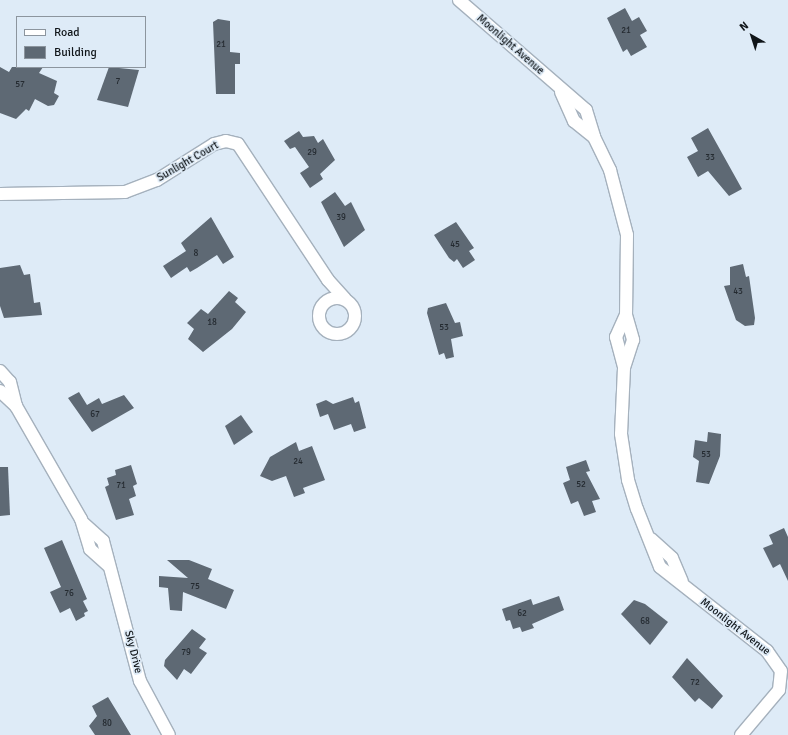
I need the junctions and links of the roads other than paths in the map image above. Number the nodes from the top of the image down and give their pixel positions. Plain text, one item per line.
1 (458, 0) edge
2 (0, 194) edge
3 (331, 294) junction
4 (0, 371) edge
5 (0, 391) edge
6 (16, 406) junction
7 (785, 682) edge
8 (169, 735) edge
9 (741, 735) edge

1 - 7 street, Moonlight Avenue
2 - 3 street, Sunlight Court
3 - 3 street
4 - 6 street, Sky Drive
5 - 6 street, Sky Drive
6 - 8 street, Sky Drive
7 - 9 street, Moonlight Avenue

